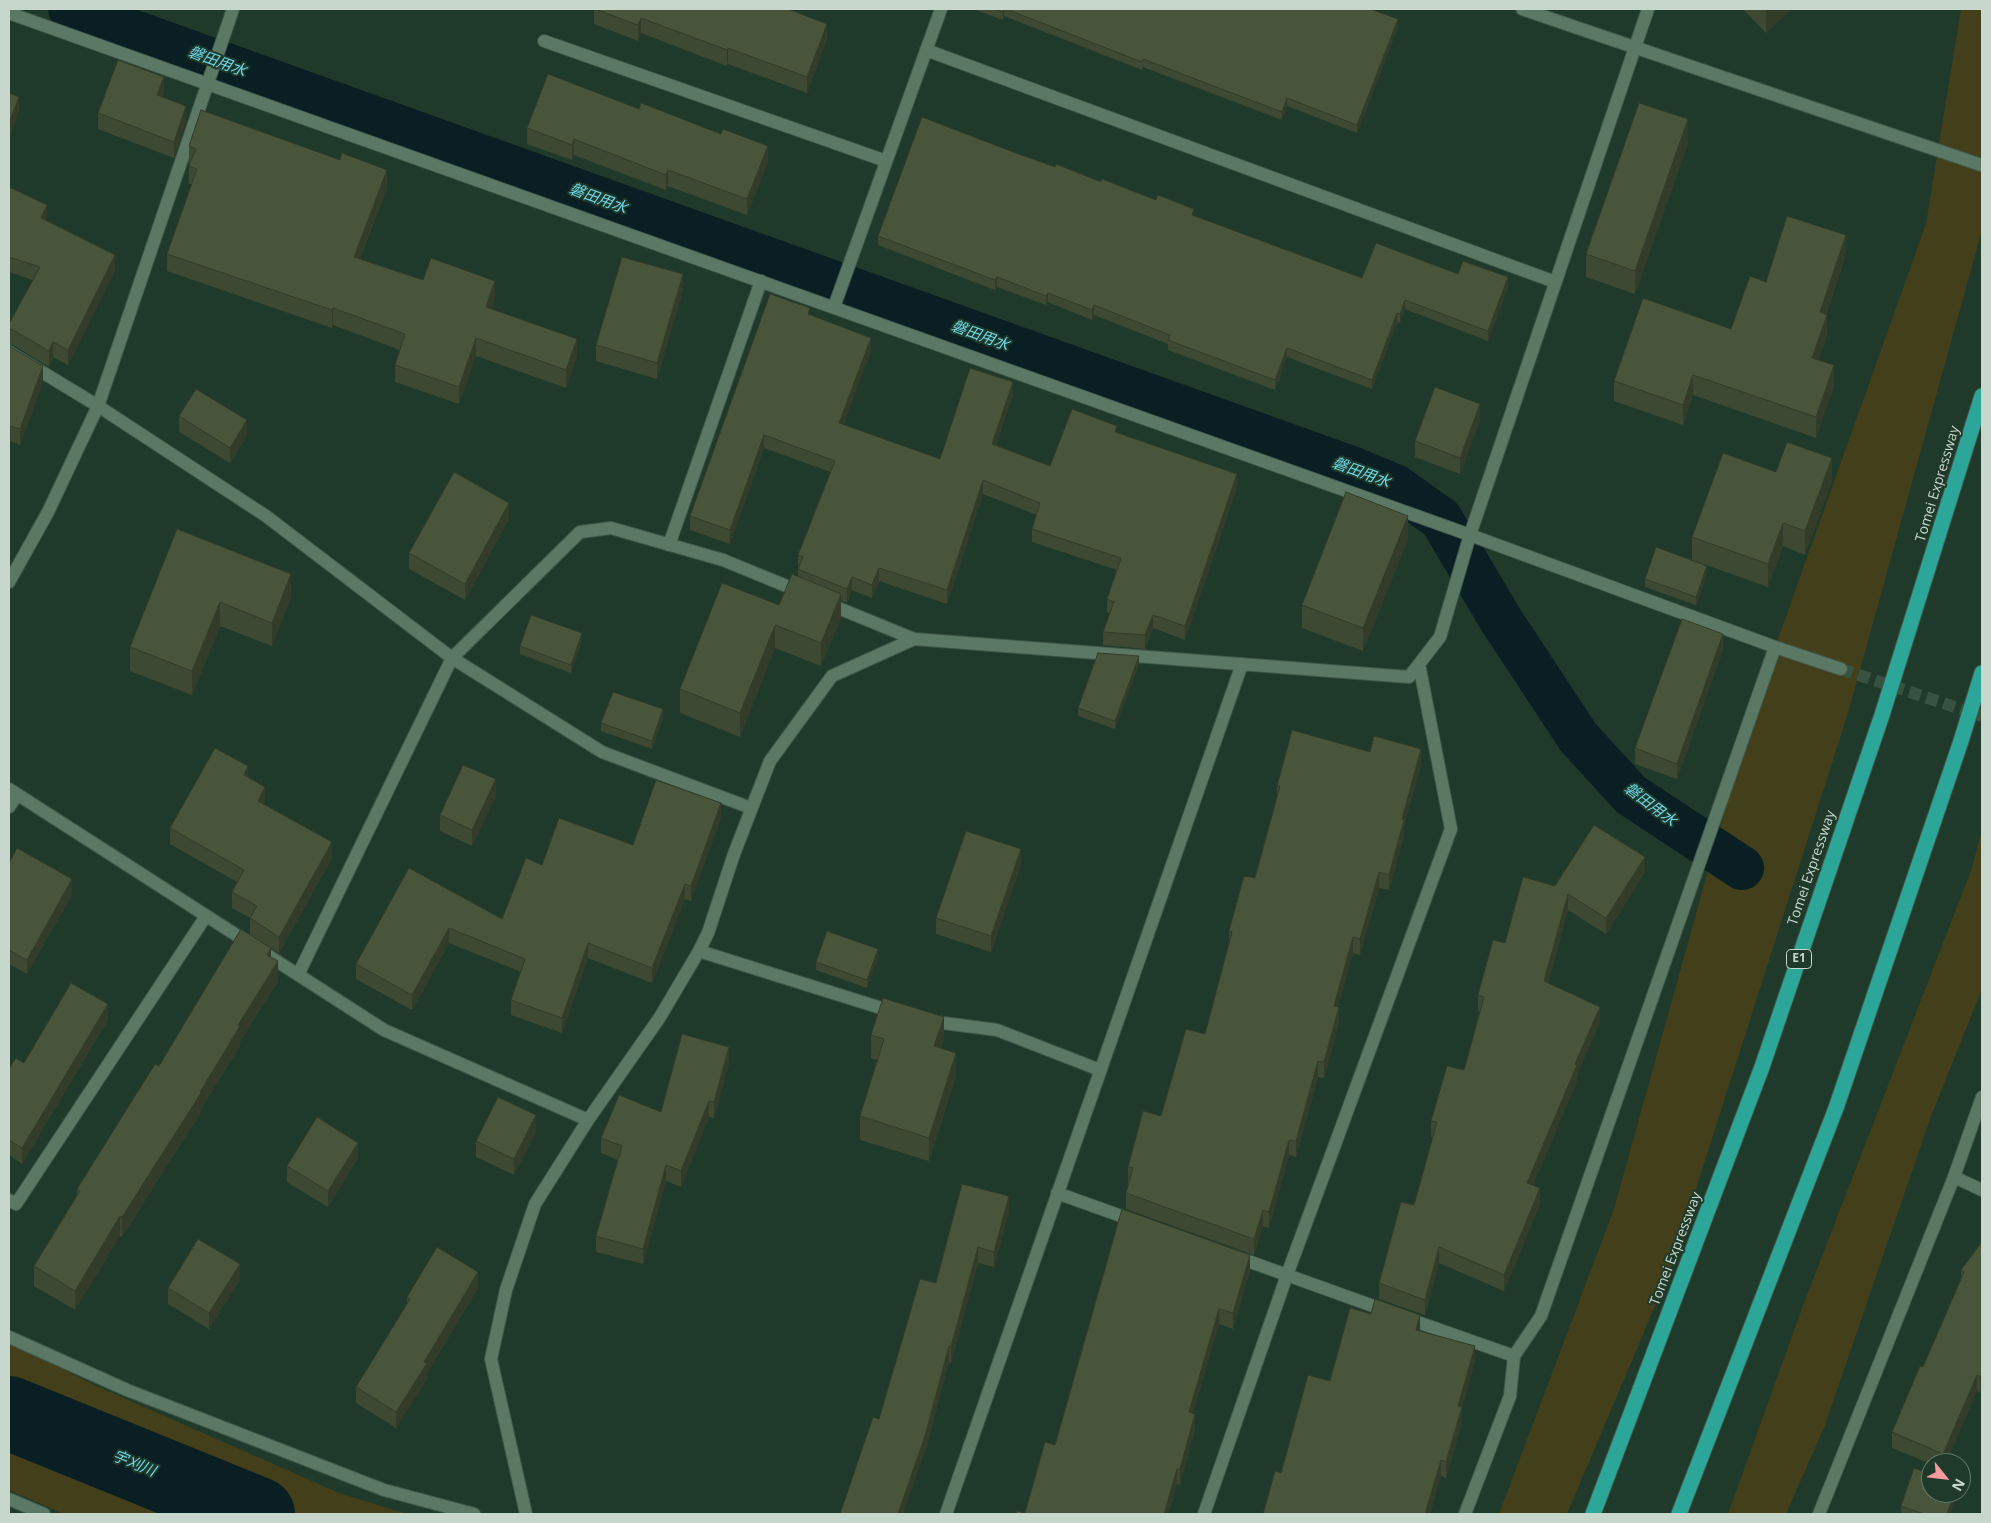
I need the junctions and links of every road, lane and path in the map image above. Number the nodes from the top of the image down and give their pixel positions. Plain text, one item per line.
1 (232, 9) edge
2 (941, 9) edge
3 (1522, 9) edge
4 (1648, 9) edge
5 (9, 13) edge
6 (544, 41) dead end
7 (1635, 48) junction
8 (926, 50) junction
9 (207, 83) junction
10 (886, 161) junction
11 (1981, 165) edge
12 (761, 281) junction
13 (1556, 282) junction
14 (834, 307) junction
15 (9, 352) edge
16 (1982, 396) edge
17 (98, 406) junction
18 (1470, 535) junction
19 (669, 545) junction
20 (9, 582) edge
21 (914, 640) junction
22 (1775, 647) junction
23 (452, 658) junction
24 (1242, 664) junction
25 (1419, 664) junction
26 (1841, 669) tunnel mouth
27 (1982, 673) edge
28 (13, 792) edge
29 (9, 807) edge
30 (751, 808) junction
31 (206, 916) junction
32 (698, 951) junction
33 (298, 974) junction
34 (1100, 1070) junction
35 (1982, 1097) edge
36 (588, 1120) junction
37 (1954, 1177) junction
38 (1982, 1190) edge
39 (1057, 1193) junction
40 (9, 1200) edge
41 (1149, 1226) edge
42 (1222, 1252) edge
43 (1286, 1275) junction
44 (9, 1337) edge
45 (1514, 1356) junction
46 (9, 1500) edge
47 (44, 1514) edge
48 (474, 1514) edge
49 (526, 1514) edge
50 (946, 1514) edge
51 (1204, 1514) edge
52 (1464, 1514) edge
53 (1593, 1514) edge
54 (1679, 1514) edge
55 (1819, 1514) edge

1 - 9 street
2 - 8 street
3 - 7 street
4 - 7 street
5 - 9 street
6 - 10 street
7 - 11 street
7 - 13 street
8 - 10 street
8 - 13 street
9 - 12 street
9 - 17 street
10 - 14 street
12 - 14 street
12 - 19 street
13 - 18 street
14 - 18 street
15 - 17 street
16 - 53 highway, Tomei Expressway / E1
17 - 20 street
17 - 23 street
18 - 22 street
18 - 25 street
19 - 21 street
19 - 23 street
21 - 24 street
21 - 30 street
22 - 26 street
22 - 45 street
23 - 30 street
23 - 33 street
24 - 25 street
24 - 34 street
25 - 43 street
27 - 54 highway
28 - 29 street
28 - 31 street
30 - 32 street
31 - 33 street
31 - 40 street
32 - 34 street
32 - 36 street
33 - 36 street
34 - 39 street
35 - 37 street
36 - 49 street
37 - 38 street
37 - 55 street
39 - 41 street
39 - 50 street
42 - 43 street
43 - 45 street
43 - 51 street
44 - 48 street
45 - 52 street
46 - 47 street

